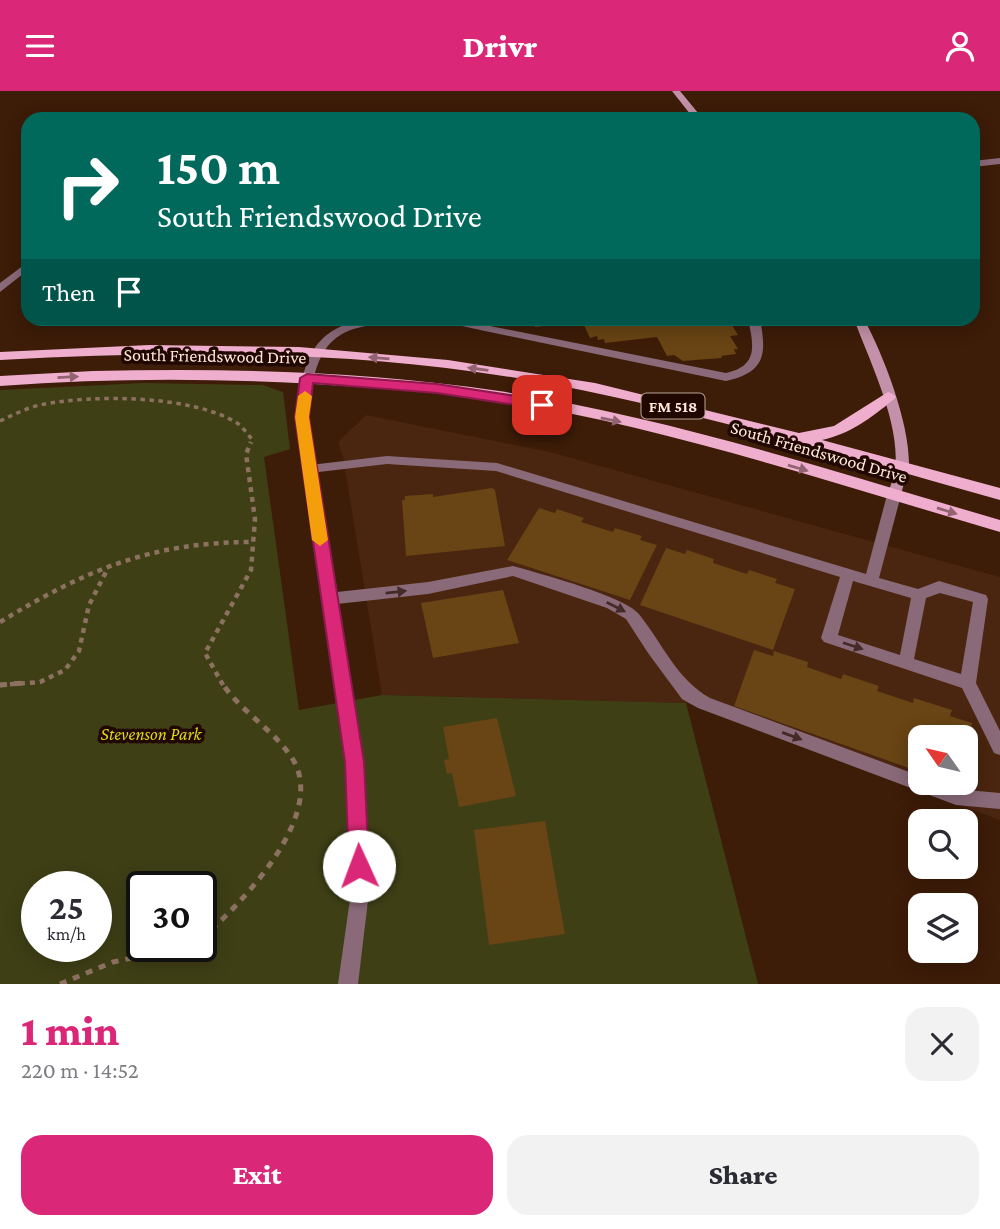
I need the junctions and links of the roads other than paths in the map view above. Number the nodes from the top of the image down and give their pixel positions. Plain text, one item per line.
1 (676, 91) edge
2 (693, 112) edge
3 (1000, 161) edge
4 (980, 163) edge
5 (21, 271) edge
6 (0, 289) edge
7 (345, 326) edge
8 (476, 326) edge
9 (755, 326) edge
10 (862, 326) edge
11 (317, 353) junction
12 (0, 356) edge
13 (307, 378) junction
14 (0, 381) edge
15 (888, 397) junction
16 (788, 436) junction
17 (902, 467) junction
18 (310, 469) junction
19 (1000, 494) edge
20 (894, 495) junction
21 (1000, 526) edge
22 (848, 573) junction
23 (872, 581) junction
24 (919, 595) junction
25 (328, 599) junction
26 (906, 662) junction
27 (968, 683) junction
28 (1000, 748) edge
29 (1000, 801) edge
30 (348, 984) edge

1 - 2 main road
3 - 4 street
5 - 6 street
7 - 11 street
8 - 9 street
10 - 15 main road
11 - 12 main road, South Friendswood Drive / FM 518
11 - 13 street
16 -> 11 main road, South Friendswood Drive / FM 518
14 -> 13 main road, South Friendswood Drive / FM 518
13 - 18 street
13 -> 20 main road, South Friendswood Drive / FM 518
15 - 16 main road
15 - 17 main road
16 - 17 main road, South Friendswood Drive / FM 518
17 - 19 main road, South Friendswood Drive / FM 518
17 - 20 main road
18 - 22 street
18 - 25 street
20 -> 21 main road, South Friendswood Drive / FM 518
20 - 23 street
22 - 23 street
22 -> 26 street
23 - 24 street
24 - 26 street
24 - 27 street
25 -> 29 street
25 - 30 street
26 - 27 street
27 - 28 street

